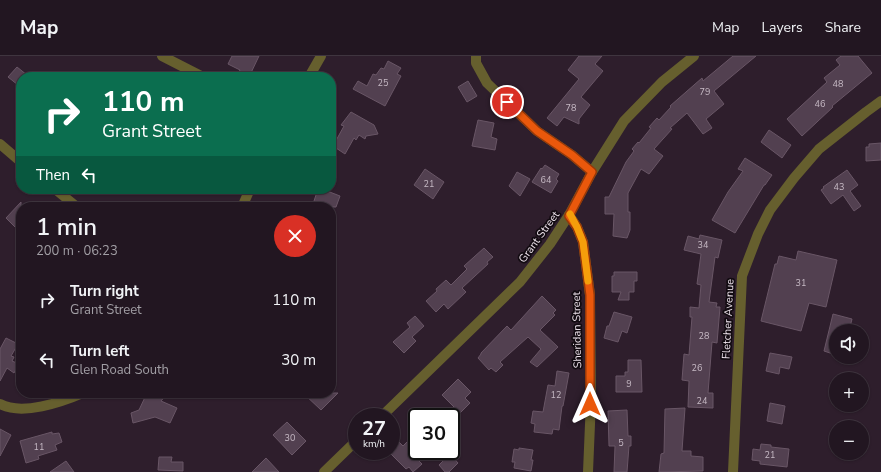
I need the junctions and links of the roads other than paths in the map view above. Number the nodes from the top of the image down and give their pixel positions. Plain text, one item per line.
1 (162, 56) edge
2 (321, 56) edge
3 (476, 56) edge
4 (694, 56) edge
5 (193, 72) edge
6 (312, 72) edge
7 (881, 101) edge
8 (0, 144) edge
9 (16, 158) edge
10 (592, 172) junction
11 (61, 194) edge
12 (71, 202) edge
13 (569, 216) junction
14 (71, 398) edge
15 (0, 404) edge
16 (390, 408) edge
17 (348, 449) edge
18 (324, 472) edge
19 (588, 472) edge
20 (734, 472) edge

1 - 5 street
2 - 6 street
3 - 10 street
4 - 10 street, Grant Street
7 - 20 street, Fletcher Avenue
8 - 9 street
10 - 13 street, Grant Street
11 - 12 street
13 - 16 street, Grant Street
13 - 19 street, Sheridan Street
14 - 15 street
17 - 18 street

